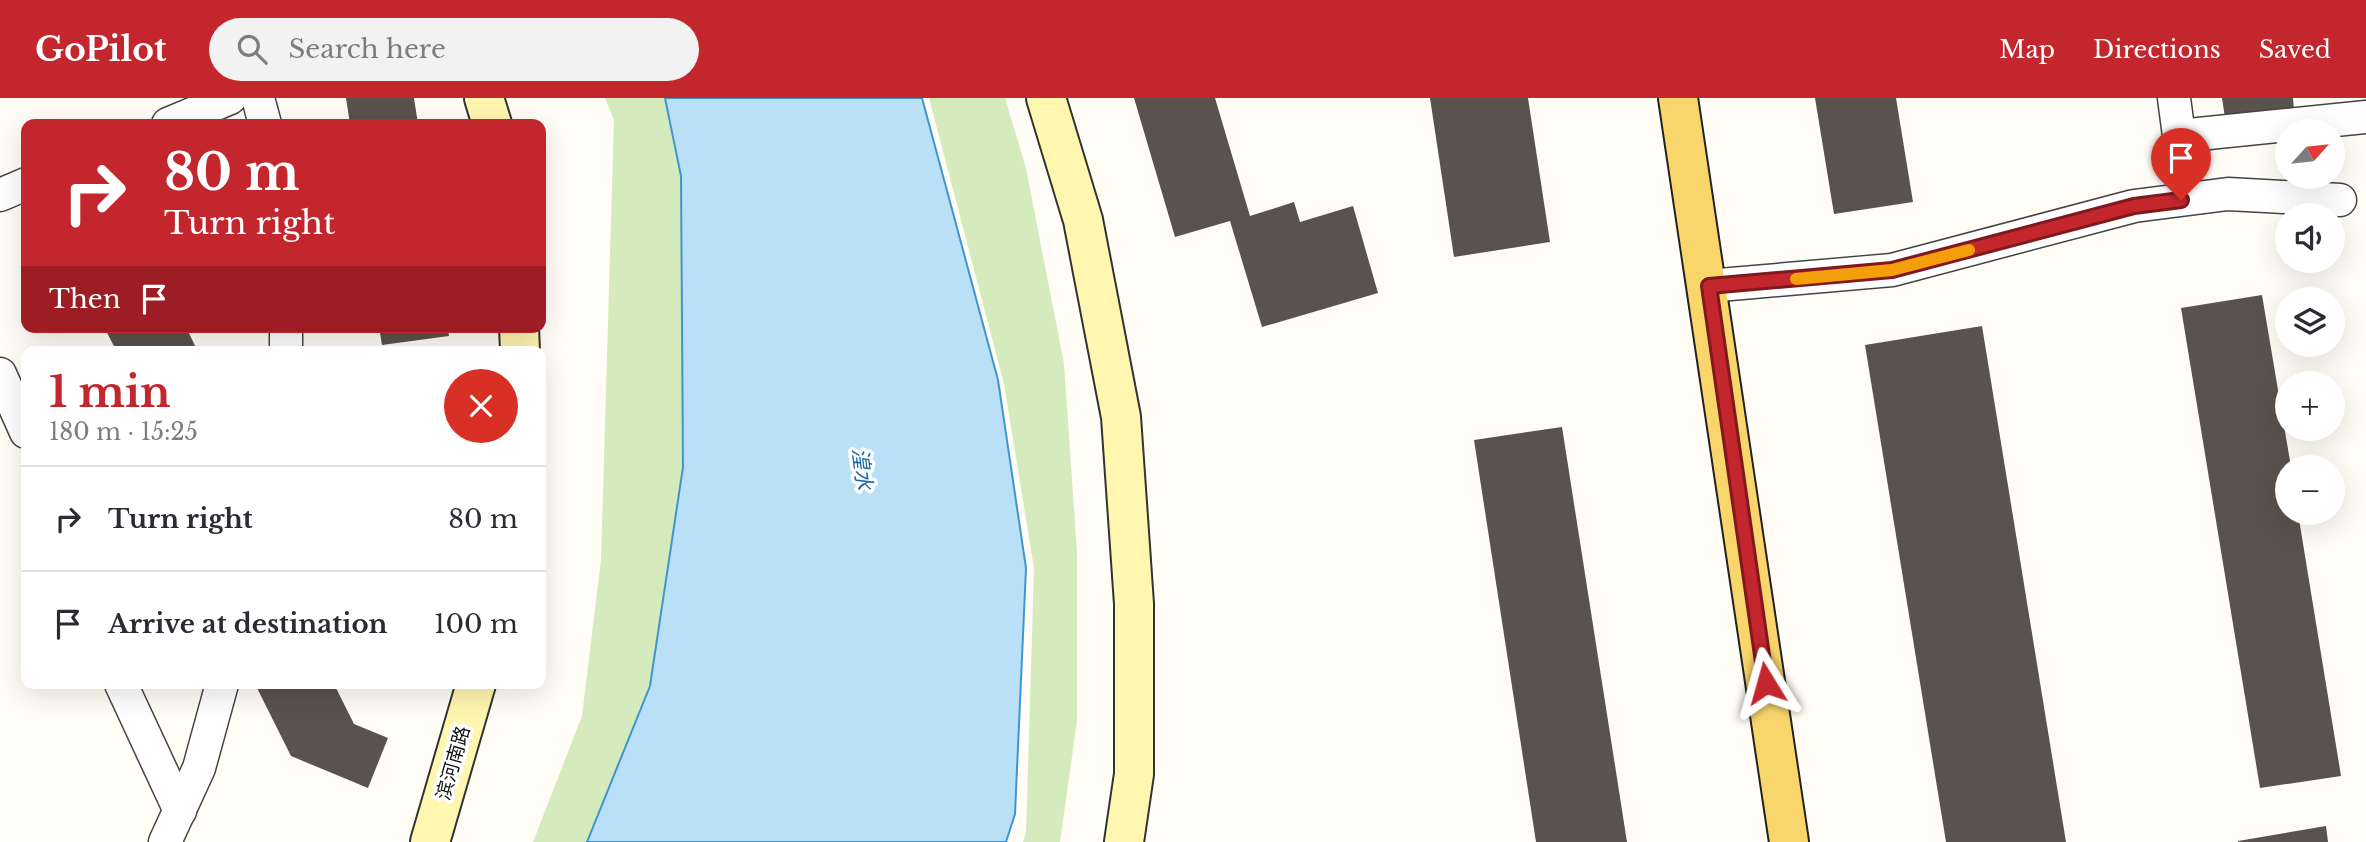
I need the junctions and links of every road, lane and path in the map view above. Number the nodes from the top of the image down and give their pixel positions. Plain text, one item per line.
1 (230, 98) edge
2 (258, 98) edge
3 (484, 98) edge
4 (1046, 98) edge
5 (1678, 98) edge
6 (2174, 98) edge
7 (2366, 117) edge
8 (180, 119) edge
9 (264, 119) edge
10 (490, 119) edge
11 (21, 186) edge
12 (0, 195) edge
13 (2340, 200) dead end
14 (1709, 286) junction
15 (0, 374) edge
16 (21, 421) edge
17 (123, 689) edge
18 (221, 689) edge
19 (475, 689) edge
20 (180, 811) junction
21 (165, 842) edge
22 (430, 842) edge
23 (1124, 842) edge
24 (1789, 842) edge

1 - 8 street
2 - 9 street
3 - 10 street
4 - 23 street
5 - 14 main road
6 - 7 street
11 - 12 street
13 - 14 street
14 - 24 main road
15 - 16 street
17 - 20 street
18 - 20 street
19 - 22 street, 滨河南路
20 - 21 street

